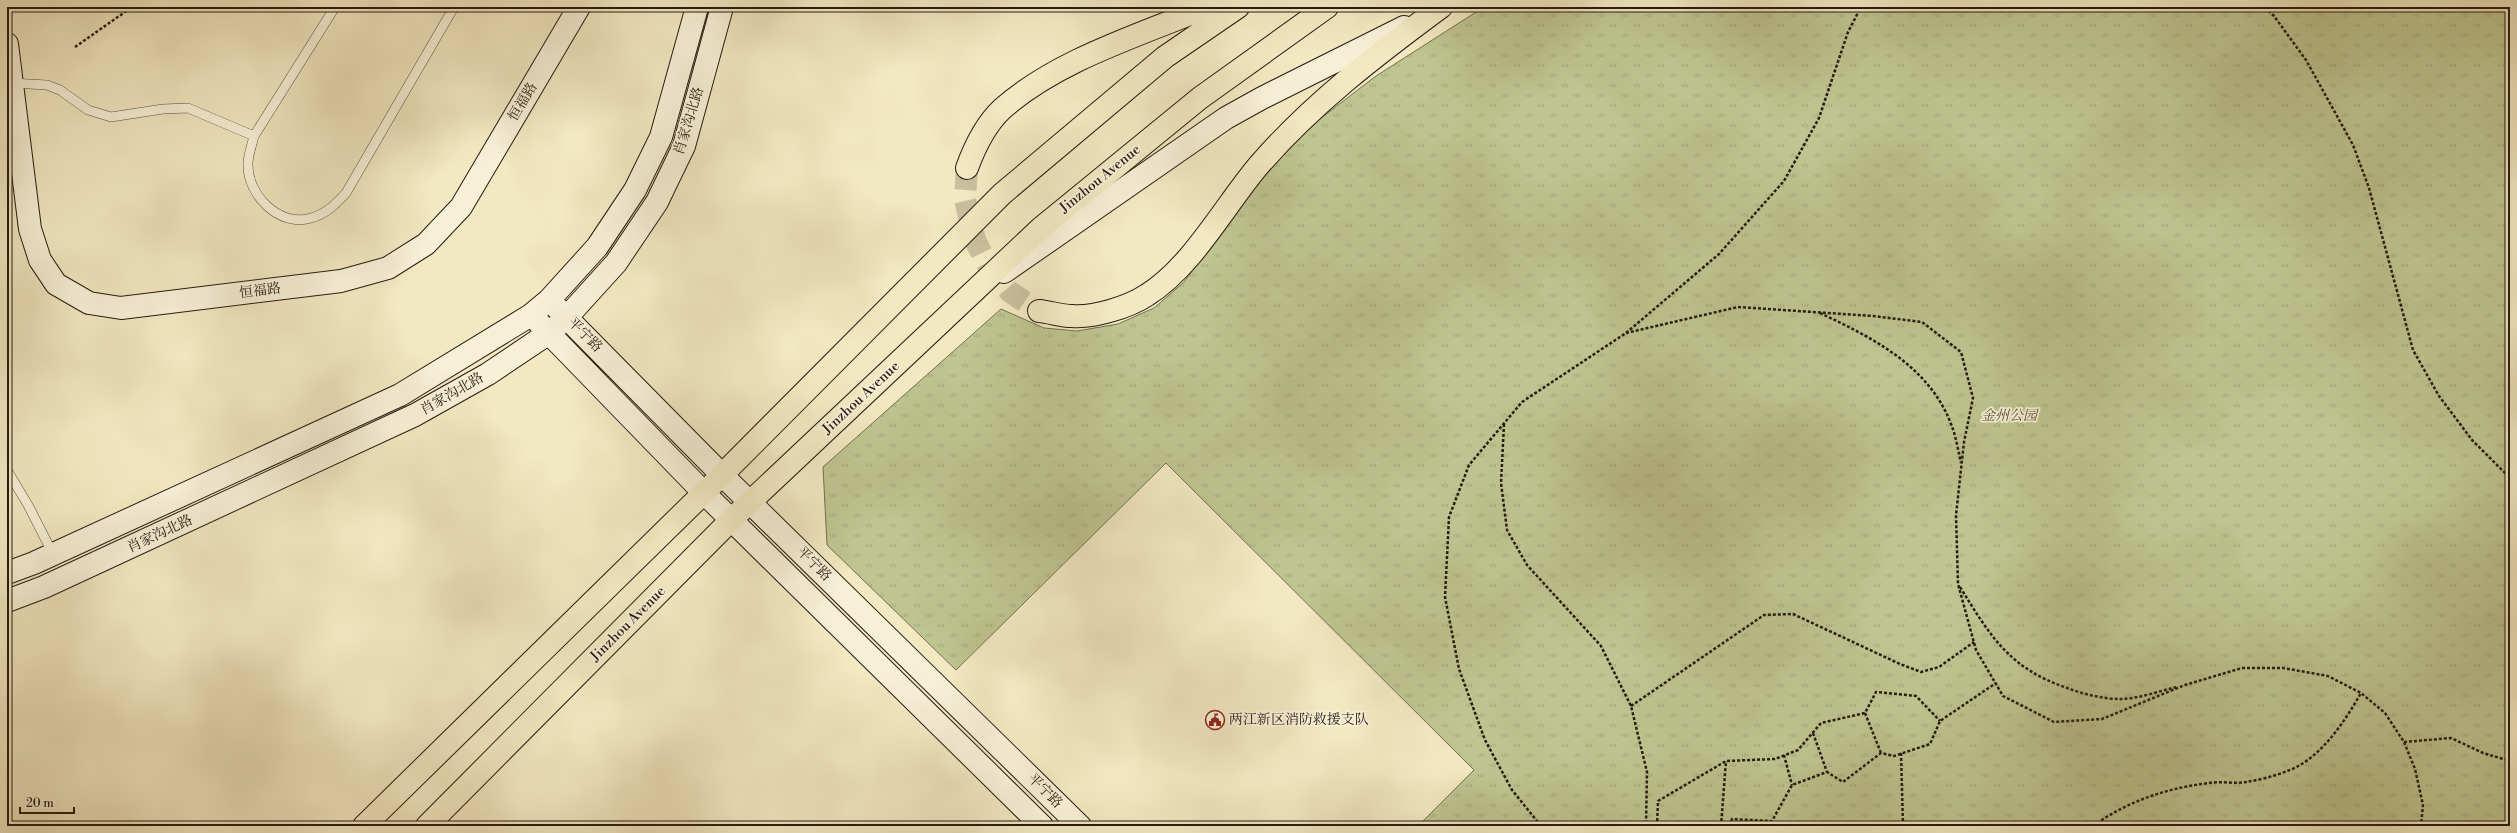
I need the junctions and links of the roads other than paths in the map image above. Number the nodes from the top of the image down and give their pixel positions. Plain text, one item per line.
1 (335, 7) edge
2 (454, 7) edge
3 (579, 7) edge
4 (697, 7) edge
5 (722, 7) edge
6 (1207, 7) edge
7 (1238, 7) edge
8 (1327, 7) edge
9 (1442, 7) edge
10 (7, 44) edge
11 (12, 83) junction
12 (254, 136) junction
13 (967, 168) tunnel mouth
14 (549, 300) junction
15 (964, 300) junction
16 (1039, 310) tunnel mouth
17 (531, 315) junction
18 (567, 317) junction
19 (549, 333) junction
20 (7, 470) edge
21 (722, 475) junction
22 (704, 493) junction
23 (751, 502) junction
24 (732, 519) junction
25 (53, 554) junction
26 (7, 573) edge
27 (7, 601) edge
28 (364, 826) edge
29 (426, 826) edge
30 (1042, 826) edge
31 (1080, 826) edge

1 - 12 lane
2 - 12 lane
3 - 11 main road, 恒福路
4 - 14 main road, 肖家沟北路
5 - 18 main road, 肖家沟北路
6 - 13 main road
7 - 21 main road
8 - 15 main road, Jinzhou Avenue
9 - 15 main road
9 - 16 main road
10 - 11 main road, 恒福路
11 - 12 lane
14 - 17 main road, 肖家沟北路
14 - 18 main road, 平宁路
15 - 23 main road, Jinzhou Avenue
17 - 19 main road, 平宁路
17 - 25 main road, 肖家沟北路
18 - 19 main road, 肖家沟北路
18 - 21 main road, 平宁路
19 - 22 main road, 平宁路
19 - 27 main road, 肖家沟北路
20 - 25 lane
21 - 22 main road
21 - 23 main road, 平宁路
22 - 24 main road, 平宁路
22 - 28 main road
23 - 24 main road, Jinzhou Avenue
23 - 31 main road, 平宁路
24 - 29 main road, Jinzhou Avenue
24 - 30 main road, 平宁路
25 - 26 main road, 肖家沟北路

